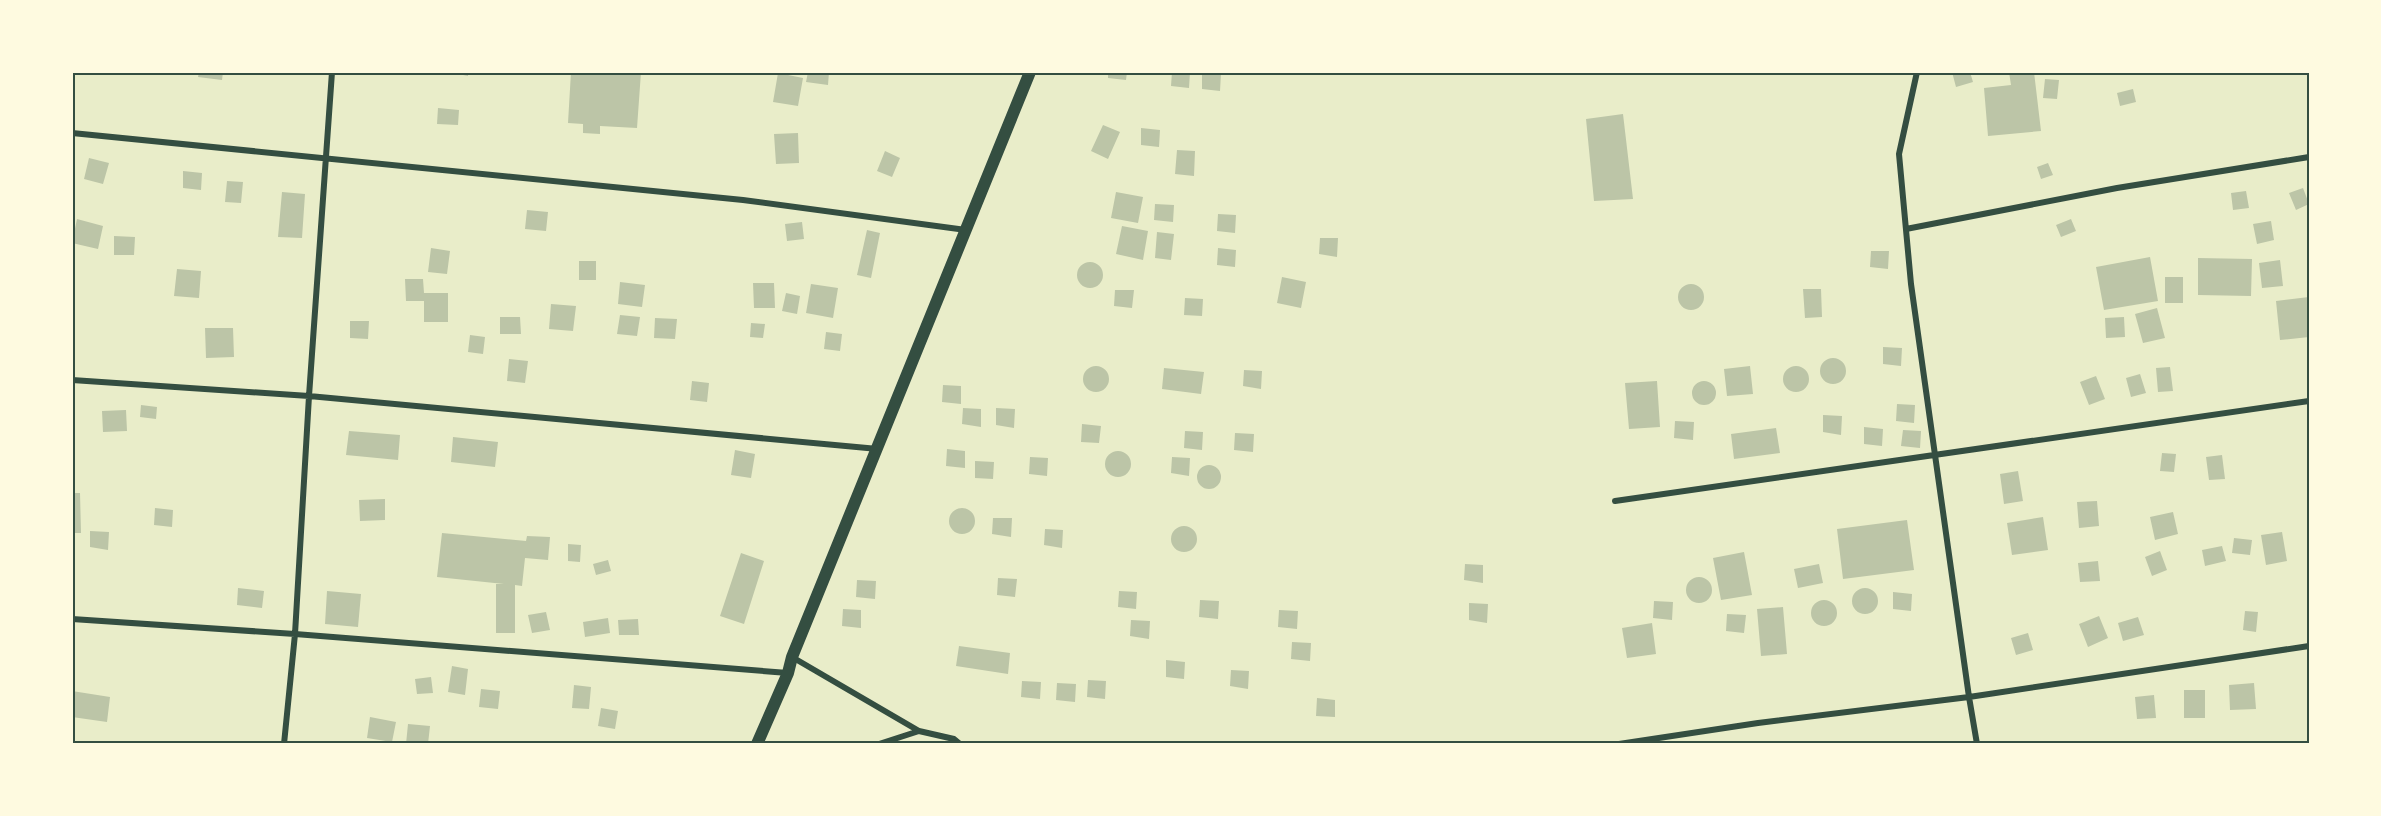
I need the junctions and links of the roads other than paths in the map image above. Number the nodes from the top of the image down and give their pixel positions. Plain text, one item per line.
1 (332, 72) edge
2 (1030, 72) edge
3 (1917, 72) edge
4 (72, 133) edge
5 (326, 157) junction
6 (2309, 157) edge
7 (1906, 229) junction
8 (966, 231) junction
9 (72, 380) edge
10 (309, 396) junction
11 (2309, 400) edge
12 (878, 449) junction
13 (1936, 455) junction
14 (1615, 501) dead end
15 (72, 619) edge
16 (295, 634) junction
17 (2309, 646) edge
18 (792, 657) junction
19 (788, 673) junction
20 (1969, 697) junction
21 (919, 731) junction
22 (284, 744) edge
23 (757, 744) edge
24 (879, 744) edge
25 (960, 744) edge
26 (1619, 744) edge
27 (1977, 744) edge

1 - 5 street
2 - 8 main road
3 - 7 street
4 - 5 street
5 - 8 street
5 - 10 street
6 - 7 street
7 - 13 street
8 - 12 main road
9 - 10 street
10 - 12 street
10 - 16 street
11 - 13 street
12 - 18 main road
13 - 14 street
13 - 20 street
15 - 16 street
16 - 19 street
16 - 22 street
17 - 20 street
18 - 19 main road
18 - 21 street
19 - 23 main road
20 - 26 street
20 - 27 street
21 - 24 street
21 - 25 street

